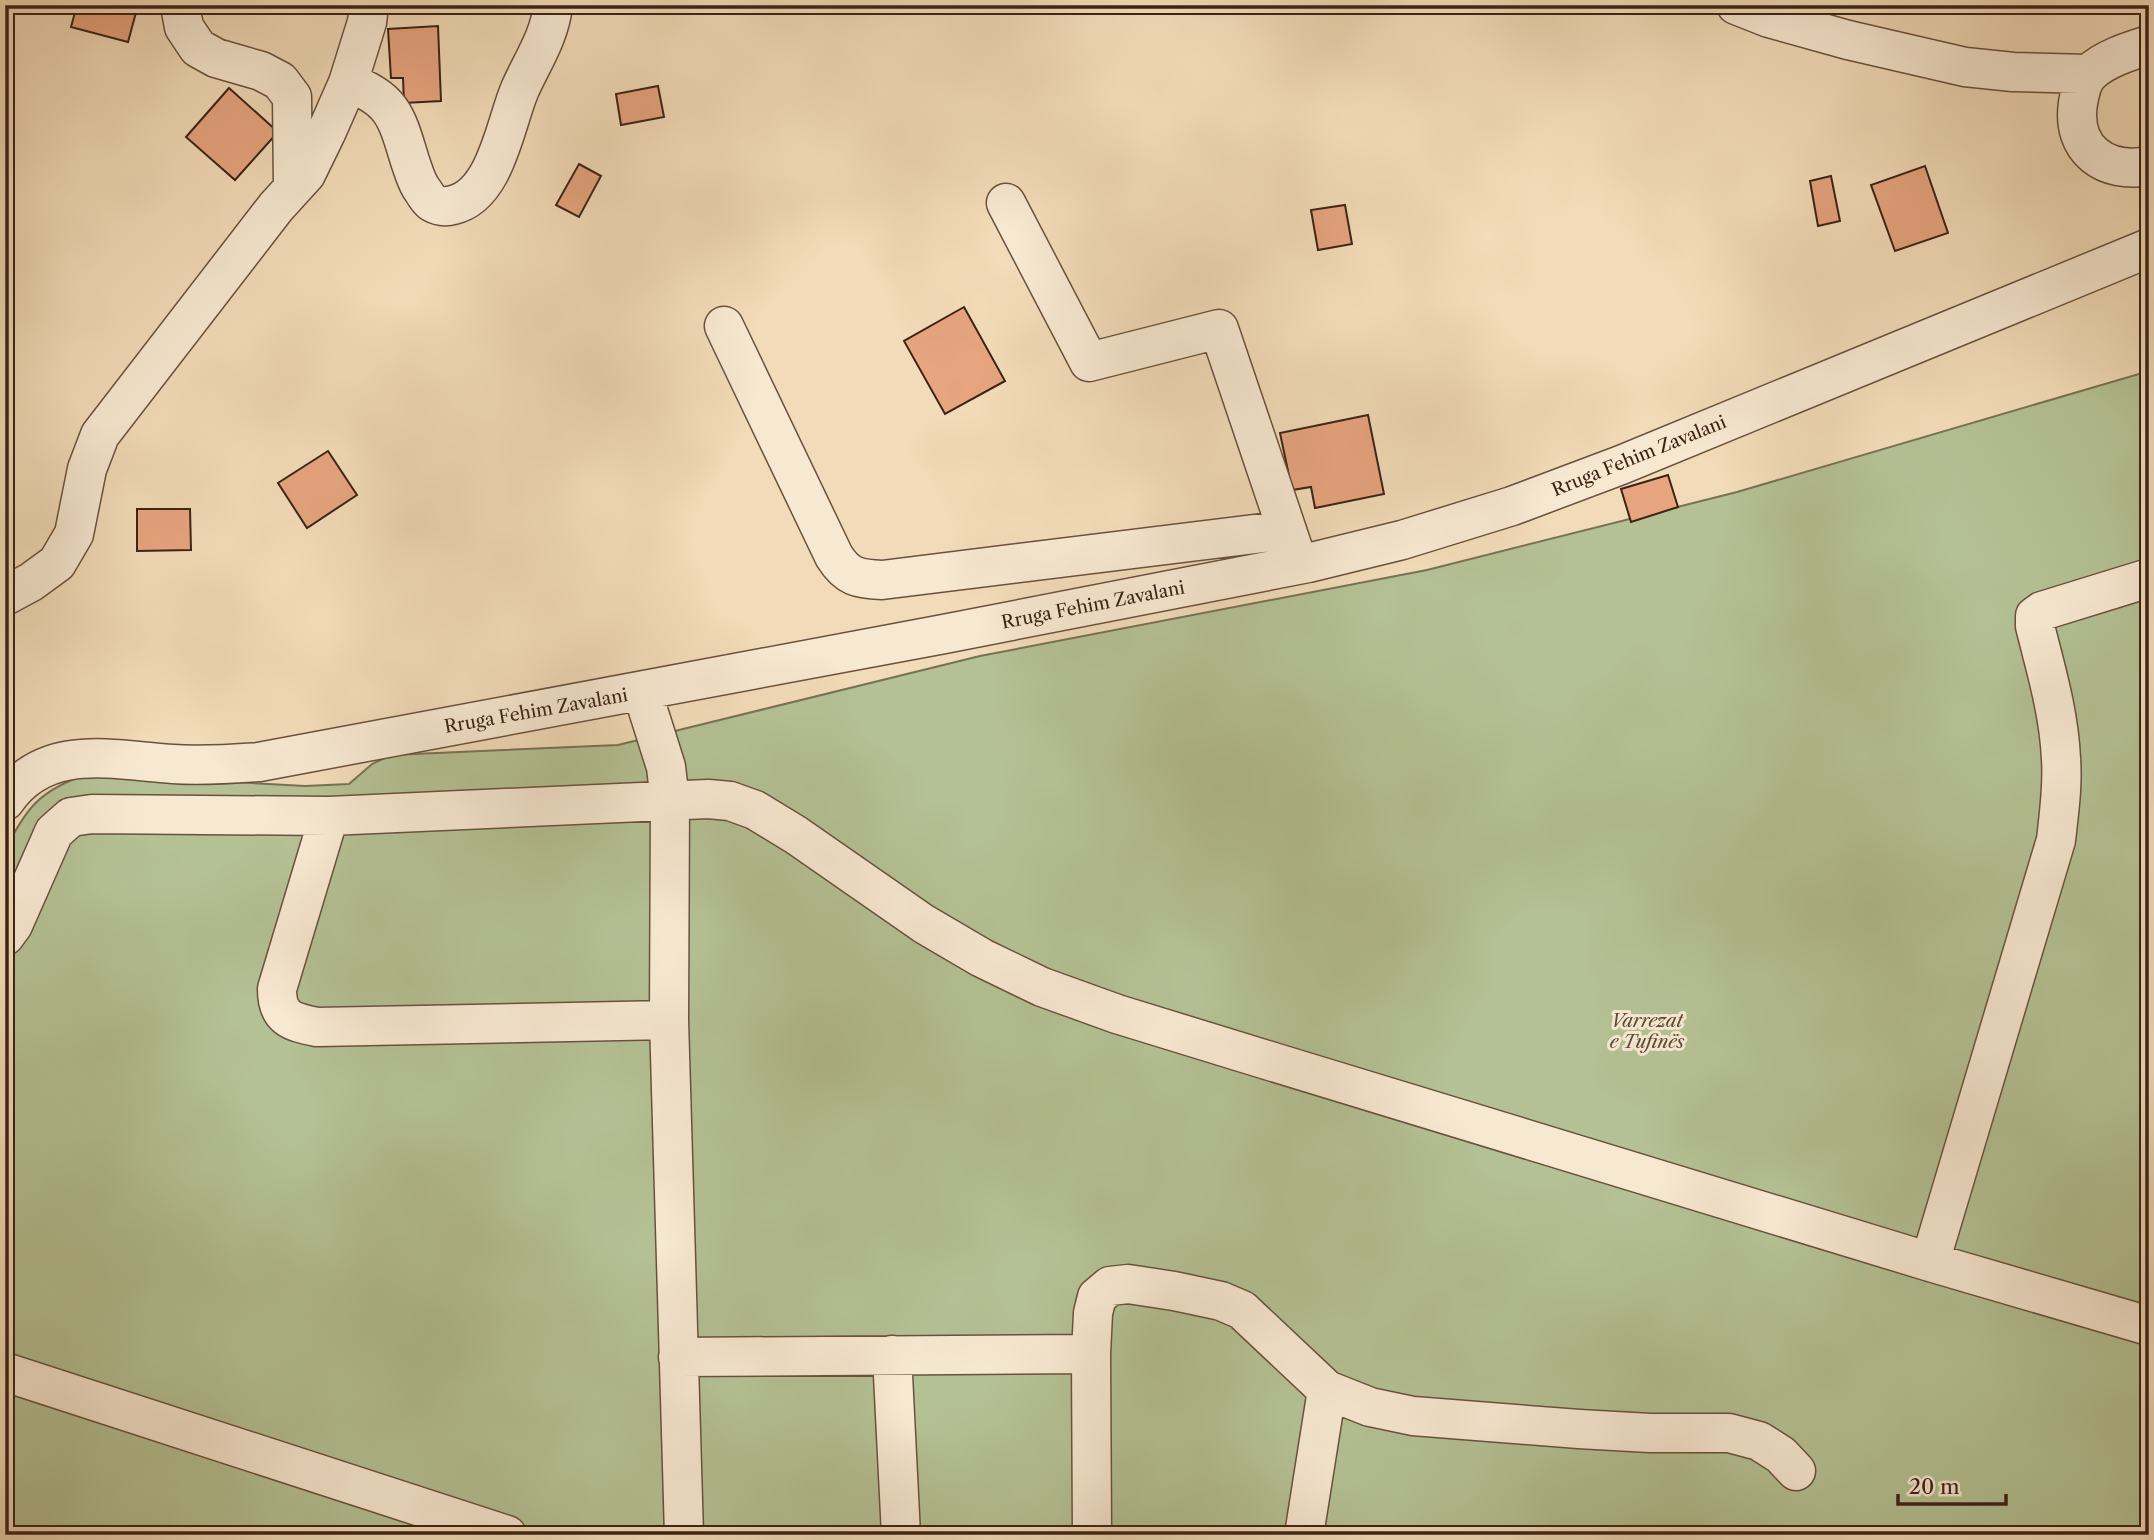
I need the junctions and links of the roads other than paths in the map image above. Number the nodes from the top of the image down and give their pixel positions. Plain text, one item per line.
1 (180, 5) edge
2 (369, 5) edge
3 (553, 5) edge
4 (1736, 5) edge
5 (2149, 45) edge
6 (2088, 74) junction
7 (348, 83) junction
8 (2149, 166) edge
9 (293, 188) junction
10 (1006, 203) dead end
11 (2149, 248) edge
12 (724, 326) dead end
13 (1293, 548) junction
14 (2149, 579) edge
15 (5, 596) edge
16 (642, 691) junction
17 (8, 793) edge
18 (670, 801) junction
19 (329, 816) junction
20 (5, 936) edge
21 (669, 1020) junction
22 (1930, 1262) junction
23 (2149, 1326) edge
24 (1091, 1354) junction
25 (892, 1355) junction
26 (678, 1357) junction
27 (5, 1372) edge
28 (1327, 1390) junction
29 (1796, 1471) dead end
30 (507, 1535) edge
31 (684, 1535) edge
32 (901, 1535) edge
33 (1092, 1535) edge
34 (1304, 1535) edge

1 - 9 street
2 - 7 street
3 - 7 street
4 - 6 street
5 - 6 street
6 - 8 street
7 - 9 street
9 - 15 street
10 - 13 street
11 - 13 street, Rruga Fehim Zavalani
12 - 13 street
13 - 16 street, Rruga Fehim Zavalani
14 - 22 street
16 - 17 street, Rruga Fehim Zavalani
16 - 18 street
18 - 19 street
18 - 21 street
18 - 22 street
19 - 20 street
19 - 21 street
21 - 26 street
22 - 23 street
24 - 25 street
24 - 28 street
24 - 33 street
25 - 26 street
25 - 32 street
26 - 31 street
27 - 30 street
28 - 29 street
28 - 34 street

